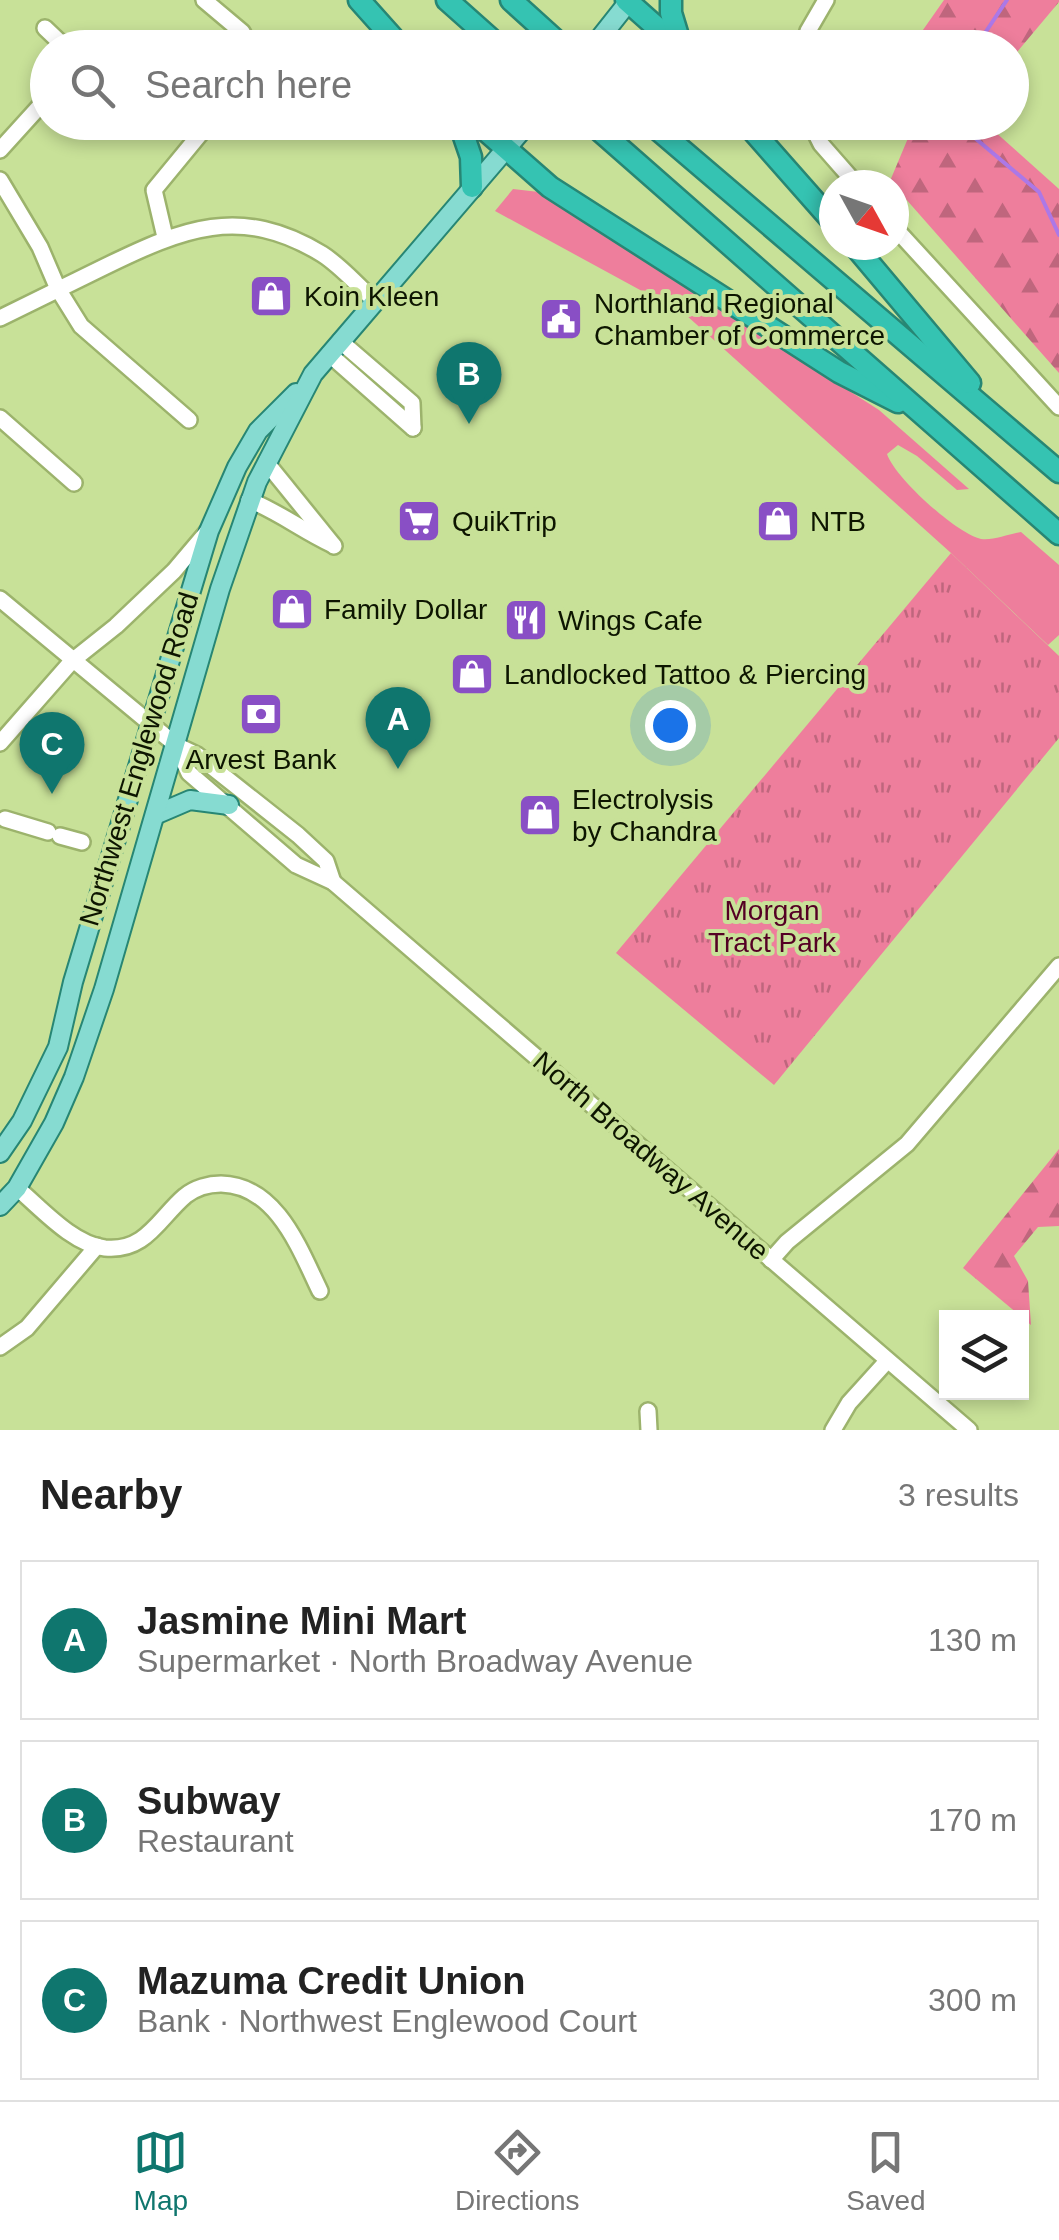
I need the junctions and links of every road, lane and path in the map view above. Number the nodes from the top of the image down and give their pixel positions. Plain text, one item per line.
1 (204, 0) edge
2 (359, 0) edge
3 (447, 0) edge
4 (671, 0) edge
5 (826, 0) edge
6 (634, 1) edge
7 (515, 4) edge
8 (240, 30) edge
9 (386, 30) edge
10 (481, 30) edge
11 (544, 30) edge
12 (608, 30) edge
13 (663, 30) edge
14 (675, 30) edge
15 (809, 30) edge
16 (30, 118) edge
17 (195, 140) edge
18 (465, 140) edge
19 (496, 140) edge
20 (513, 140) edge
21 (611, 140) edge
22 (670, 140) edge
23 (762, 140) edge
24 (818, 140) edge
25 (506, 149) junction
26 (0, 150) edge
27 (843, 170) edge
28 (0, 180) edge
29 (472, 186) junction
30 (819, 206) edge
31 (165, 237) junction
32 (909, 243) edge
33 (867, 260) edge
34 (58, 290) junction
35 (374, 300) junction
36 (0, 318) edge
37 (334, 347) junction
38 (308, 382) junction
39 (1059, 408) edge
40 (923, 414) junction
41 (0, 418) edge
42 (189, 420) dead end
43 (1004, 424) junction
44 (266, 462) junction
45 (1059, 472) edge
46 (74, 482) dead end
47 (249, 500) junction
48 (208, 531) junction
49 (1059, 534) edge
50 (0, 599) edge
51 (72, 661) junction
52 (151, 724) junction
53 (0, 743) edge
54 (176, 745) junction
55 (229, 805) junction
56 (155, 815) junction
57 (6, 819) dead end
58 (82, 842) dead end
59 (333, 882) junction
60 (1059, 966) edge
61 (0, 1153) edge
62 (17, 1188) junction
63 (0, 1206) edge
64 (97, 1246) junction
65 (771, 1260) junction
66 (320, 1291) dead end
67 (0, 1348) edge
68 (887, 1361) junction
69 (648, 1411) dead end
70 (648, 1430) edge
71 (834, 1430) edge
72 (969, 1430) edge

1 - 8 street
2 - 9 highway
3 - 10 highway
4 - 14 highway
5 - 15 street
6 - 12 main road
6 - 13 highway
7 - 11 highway
16 - 26 street
17 - 31 street
18 - 29 highway
19 - 25 highway
20 - 25 main road, Northwest Englewood Road
21 - 40 highway
22 - 43 highway
23 - 30 highway
24 - 27 street
25 - 29 main road, Northwest Englewood Road
25 - 40 highway
28 - 34 street
29 - 35 main road, Northwest Englewood Road
31 - 34 street
31 - 35 street
32 - 39 street
33 - 43 highway
34 - 36 street
34 - 42 street
35 - 37 main road, Northwest Englewood Road
37 - 37 street
37 - 38 main road, Northwest Englewood Road
38 - 44 main road, Northwest Englewood Road
38 - 48 main road, Northwest Englewood Road
40 - 49 highway
41 - 46 street
43 - 45 highway
44 - 47 main road, Northwest Englewood Road
44 - 47 street
47 - 54 main road, Northwest Englewood Road
48 - 51 street
48 - 52 main road, Northwest Englewood Road
50 - 51 street, North Broadway Avenue
51 - 52 street, North Broadway Avenue
51 - 53 street
52 - 54 street, North Broadway Avenue
52 - 61 main road, Northwest Englewood Road
54 - 55 street, North Broadway Avenue
54 - 56 main road, Northwest Englewood Road
54 - 59 street, North Broadway Avenue
55 - 56 main road
55 - 59 street, North Broadway Avenue
56 - 62 main road, Northwest Englewood Road
57 - 58 street
59 - 65 street, North Broadway Avenue
60 - 65 street
62 - 63 main road, Northwest Englewood Road
62 - 64 street
64 - 66 street
64 - 67 street
65 - 68 street, North Broadway Avenue
68 - 71 street
68 - 72 street, North Broadway Avenue
69 - 70 street

